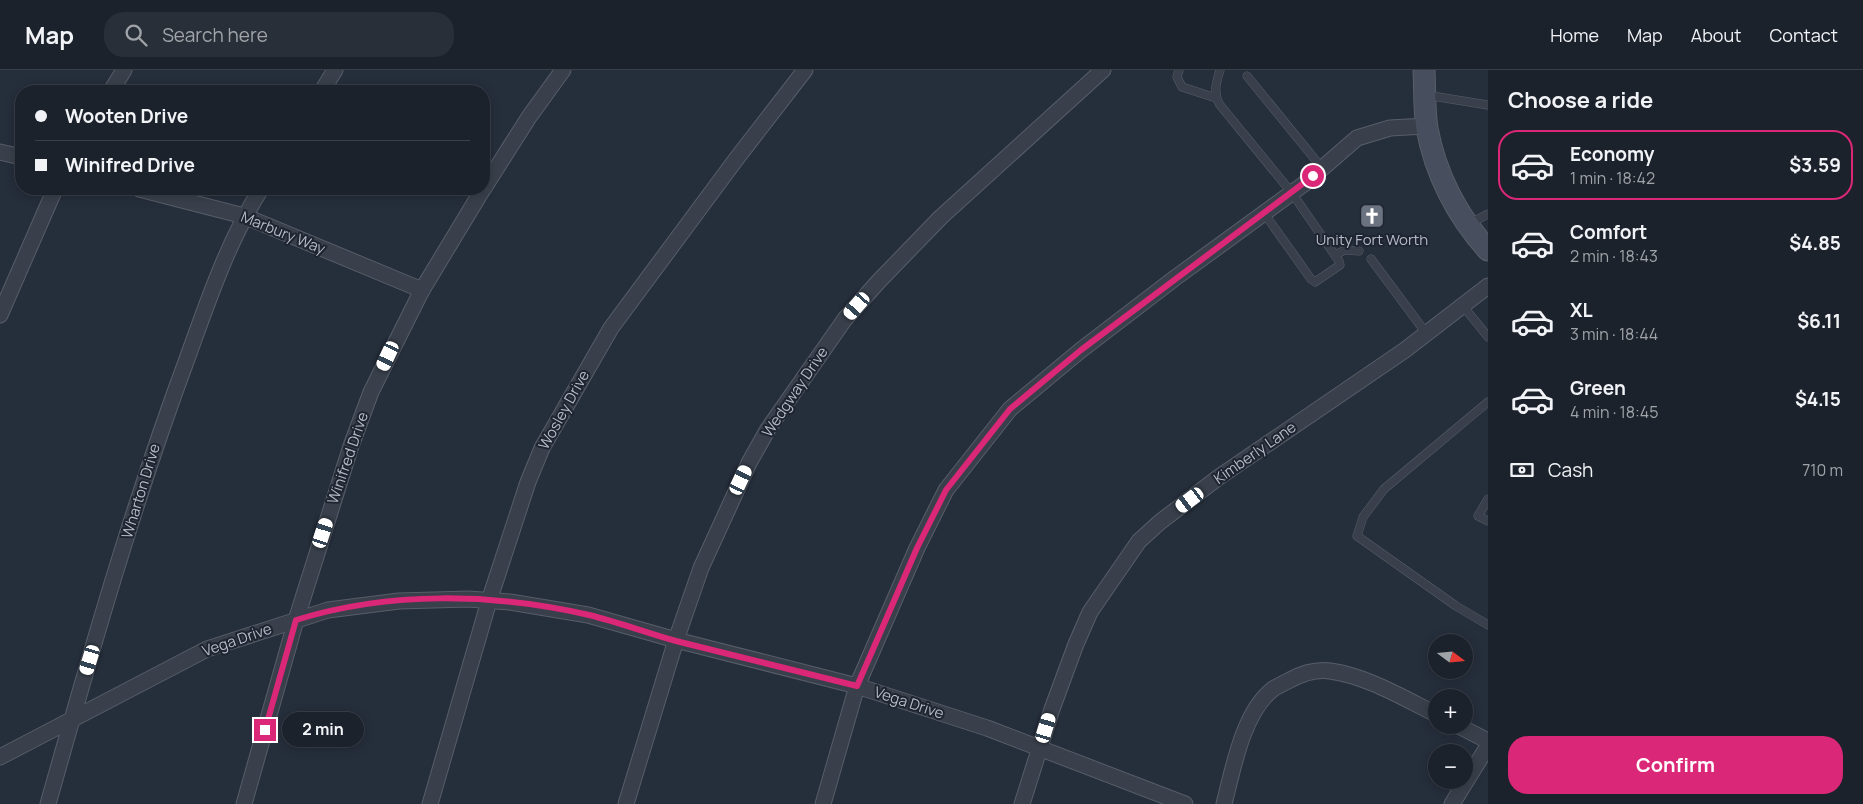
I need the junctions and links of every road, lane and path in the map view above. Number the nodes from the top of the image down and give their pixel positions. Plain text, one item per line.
1 (124, 70) edge
2 (335, 70) edge
3 (563, 70) edge
4 (805, 70) edge
5 (1103, 70) edge
6 (1179, 70) edge
7 (1220, 70) edge
8 (1424, 70) edge
9 (1247, 76) dead end
10 (115, 85) edge
11 (326, 85) edge
12 (1425, 94) junction
13 (1216, 98) junction
14 (1488, 105) edge
15 (1426, 126) junction
16 (0, 152) edge
17 (15, 156) edge
18 (1322, 168) junction
19 (490, 179) edge
20 (1292, 193) junction
21 (52, 195) edge
22 (162, 195) edge
23 (257, 195) edge
24 (480, 195) edge
25 (1264, 213) junction
26 (1488, 214) edge
27 (244, 216) junction
28 (1467, 225) junction
29 (1488, 250) edge
30 (1359, 251) dead end
31 (1335, 255) junction
32 (1371, 259) dead end
33 (1488, 286) edge
34 (422, 290) junction
35 (1463, 306) junction
36 (0, 315) edge
37 (1426, 334) junction
38 (1488, 337) edge
39 (1488, 402) edge
40 (1488, 499) edge
41 (1488, 521) edge
42 (489, 600) junction
43 (296, 620) junction
44 (1488, 624) edge
45 (676, 640) junction
46 (857, 686) junction
47 (1428, 710) edge
48 (72, 717) junction
49 (1473, 732) edge
50 (1488, 740) edge
51 (1488, 746) edge
52 (1040, 747) junction
53 (0, 757) edge
54 (48, 804) edge
55 (244, 804) edge
56 (430, 804) edge
57 (626, 804) edge
58 (823, 804) edge
59 (1022, 804) edge
60 (1186, 804) edge
61 (1224, 804) edge
62 (1452, 804) edge

1 - 10 street
2 - 11 street
3 - 19 street, Winifred Drive
4 - 42 street, Wosley Drive
5 - 45 street, Wedgway Drive
6 - 13 lane
7 - 13 lane
8 - 12 street
9 - 18 lane
12 - 14 lane
12 - 15 street
13 - 20 lane
15 - 18 street
15 - 28 street
16 - 17 street
18 - 20 street
20 - 25 street
20 - 31 lane
21 - 36 street
22 - 27 street, Marbury Way
23 - 27 street, Wharton Drive
24 - 34 street, Winifred Drive
25 - 31 lane
25 - 46 street
26 - 28 lane
27 - 34 street, Marbury Way
27 - 48 street, Wharton Drive
28 - 29 street
30 - 31 lane
32 - 37 lane
33 - 35 street, Kimberly Lane
34 - 43 street, Winifred Drive
35 - 37 street, Kimberly Lane
35 - 38 lane
37 - 52 street, Kimberly Lane
39 - 44 lane
40 - 41 lane
42 - 43 street, Vega Drive
42 - 45 street, Vega Drive
42 - 56 street, Wosley Drive
43 - 48 street, Vega Drive
43 - 55 street, Winifred Drive
45 - 46 street, Vega Drive
45 - 57 street, Wedgway Drive
46 - 52 street, Vega Drive
46 - 58 street
47 - 61 street
48 - 53 street, Vega Drive
48 - 54 street, Wharton Drive
49 - 50 street
51 - 62 street
52 - 59 street, Kimberly Lane
52 - 60 street, Vega Drive

